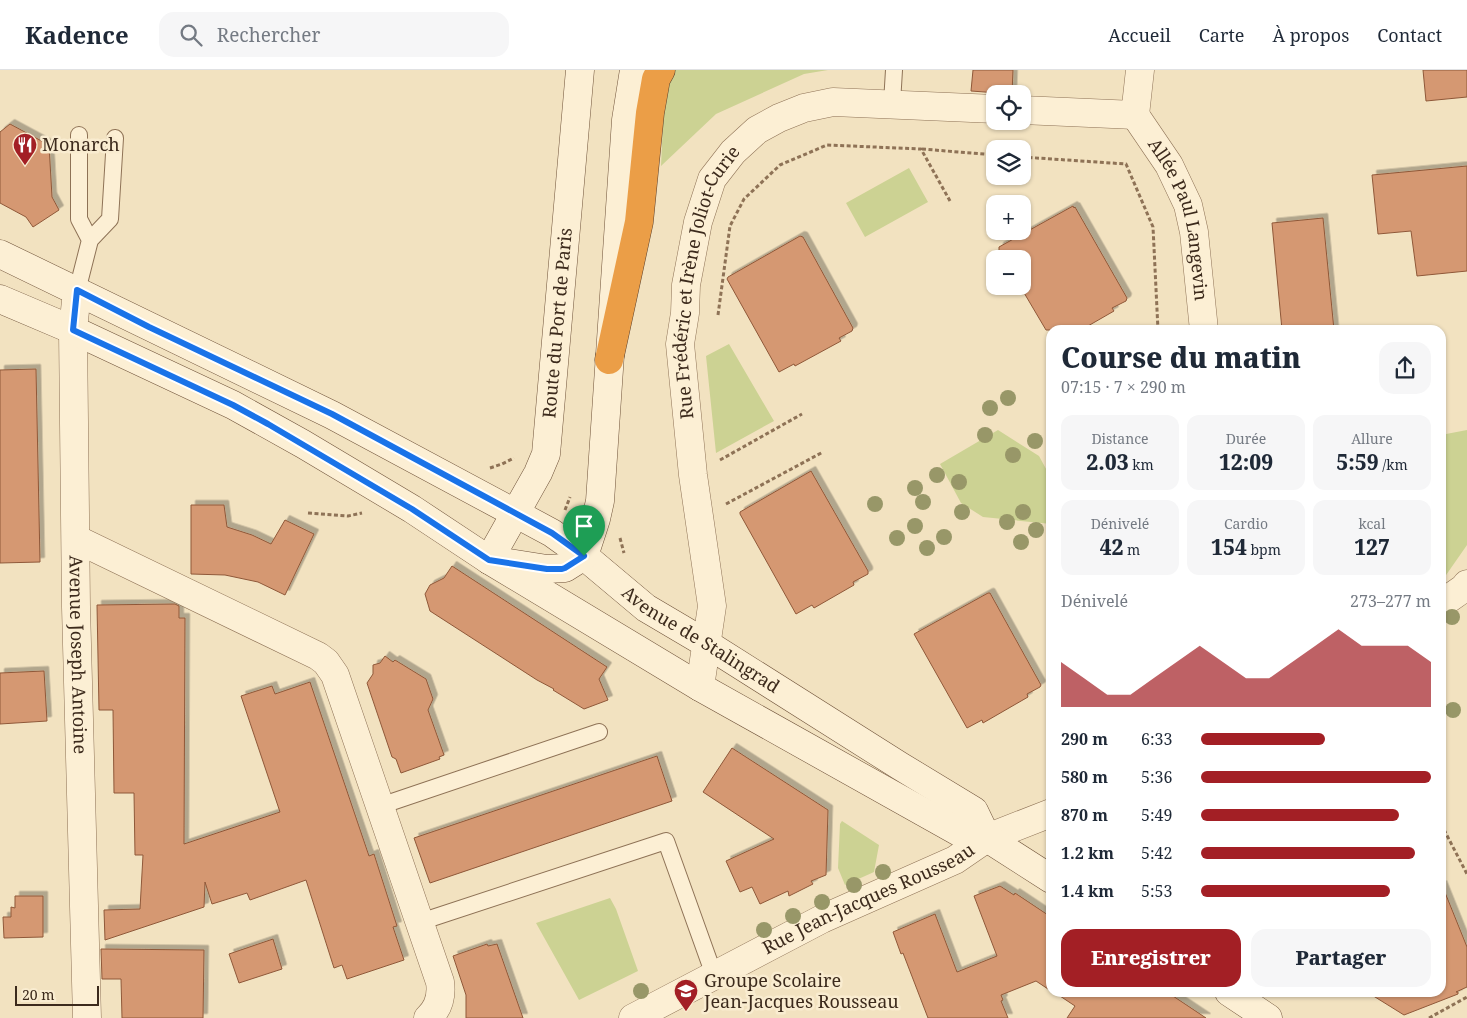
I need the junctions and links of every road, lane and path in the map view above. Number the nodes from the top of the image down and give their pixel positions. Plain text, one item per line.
1 (580, 70) edge
2 (634, 70) edge
3 (660, 70) edge
4 (894, 70) edge
5 (1140, 70) edge
6 (892, 104) junction
7 (986, 109) edge
8 (1031, 110) edge
9 (1135, 115) junction
10 (79, 135) dead end
11 (115, 138) dead end
12 (921, 149) junction
13 (986, 154) edge
14 (1031, 157) edge
15 (950, 201) dead end
16 (90, 240) junction
17 (0, 254) edge
18 (77, 290) junction
19 (0, 298) edge
20 (718, 314) dead end
21 (1158, 325) edge
22 (1203, 325) edge
23 (73, 330) junction
24 (609, 360) junction
25 (802, 414) dead end
26 (823, 452) dead end
27 (693, 475) junction
28 (366, 512) dead end
29 (308, 513) dead end
30 (515, 514) junction
31 (699, 519) junction
32 (76, 539) junction
33 (584, 556) junction
34 (489, 560) junction
35 (1467, 584) edge
36 (1446, 601) edge
37 (706, 644) junction
38 (700, 687) junction
39 (598, 732) dead end
40 (380, 806) junction
41 (1046, 816) edge
42 (1446, 834) edge
43 (987, 838) junction
44 (1467, 874) edge
45 (1046, 876) edge
46 (420, 922) junction
47 (714, 975) junction
48 (1236, 997) edge
49 (1467, 998) edge
50 (87, 1018) edge
51 (428, 1018) edge
52 (633, 1018) edge
53 (1268, 1018) edge
54 (1429, 1018) edge

1 - 30 main road, Route du Port de Paris
2 - 24 main road
3 - 24 highway
4 - 6 lane
5 - 9 main road
6 - 7 main road, Rue Frédéric et Irène Joliot-Curie
6 - 27 main road, Rue Frédéric et Irène Joliot-Curie
8 - 9 main road
9 - 22 main road, Allée Paul Langevin
10 - 16 lane
11 - 16 lane
12 - 13 path
12 - 15 path
12 - 20 path
14 - 21 path
16 - 18 lane
17 - 18 main road, Avenue de Stalingrad
18 - 23 main road, Avenue Joseph Antoine
18 - 30 main road, Avenue de Stalingrad
19 - 23 main road, Avenue de Stalingrad
23 - 32 main road, Avenue Joseph Antoine
23 - 34 main road, Avenue de Stalingrad
24 - 33 main road
25 - 27 path
26 - 31 path
27 - 31 main road, Rue Frédéric et Irène Joliot-Curie
28 - 29 path
30 - 33 main road, Avenue de Stalingrad
30 - 34 main road, Route du Port de Paris
31 - 37 main road, Rue Frédéric et Irène Joliot-Curie
32 - 40 main road
32 - 50 main road, Avenue Joseph Antoine
33 - 34 main road
33 - 37 main road, Avenue de Stalingrad
34 - 38 main road, Avenue de Stalingrad
35 - 36 main road
37 - 38 main road, Rue Frédéric et Irène Joliot-Curie
37 - 43 main road, Avenue de Stalingrad
38 - 43 main road, Avenue de Stalingrad
39 - 40 lane
40 - 46 main road
41 - 43 main road, Rue Jean-Jacques Rousseau
42 - 44 path
43 - 45 main road, Avenue de Stalingrad
43 - 47 main road, Rue Jean-Jacques Rousseau
46 - 47 lane
46 - 51 main road
47 - 52 main road, Rue Jean-Jacques Rousseau
48 - 53 main road
49 - 54 path

